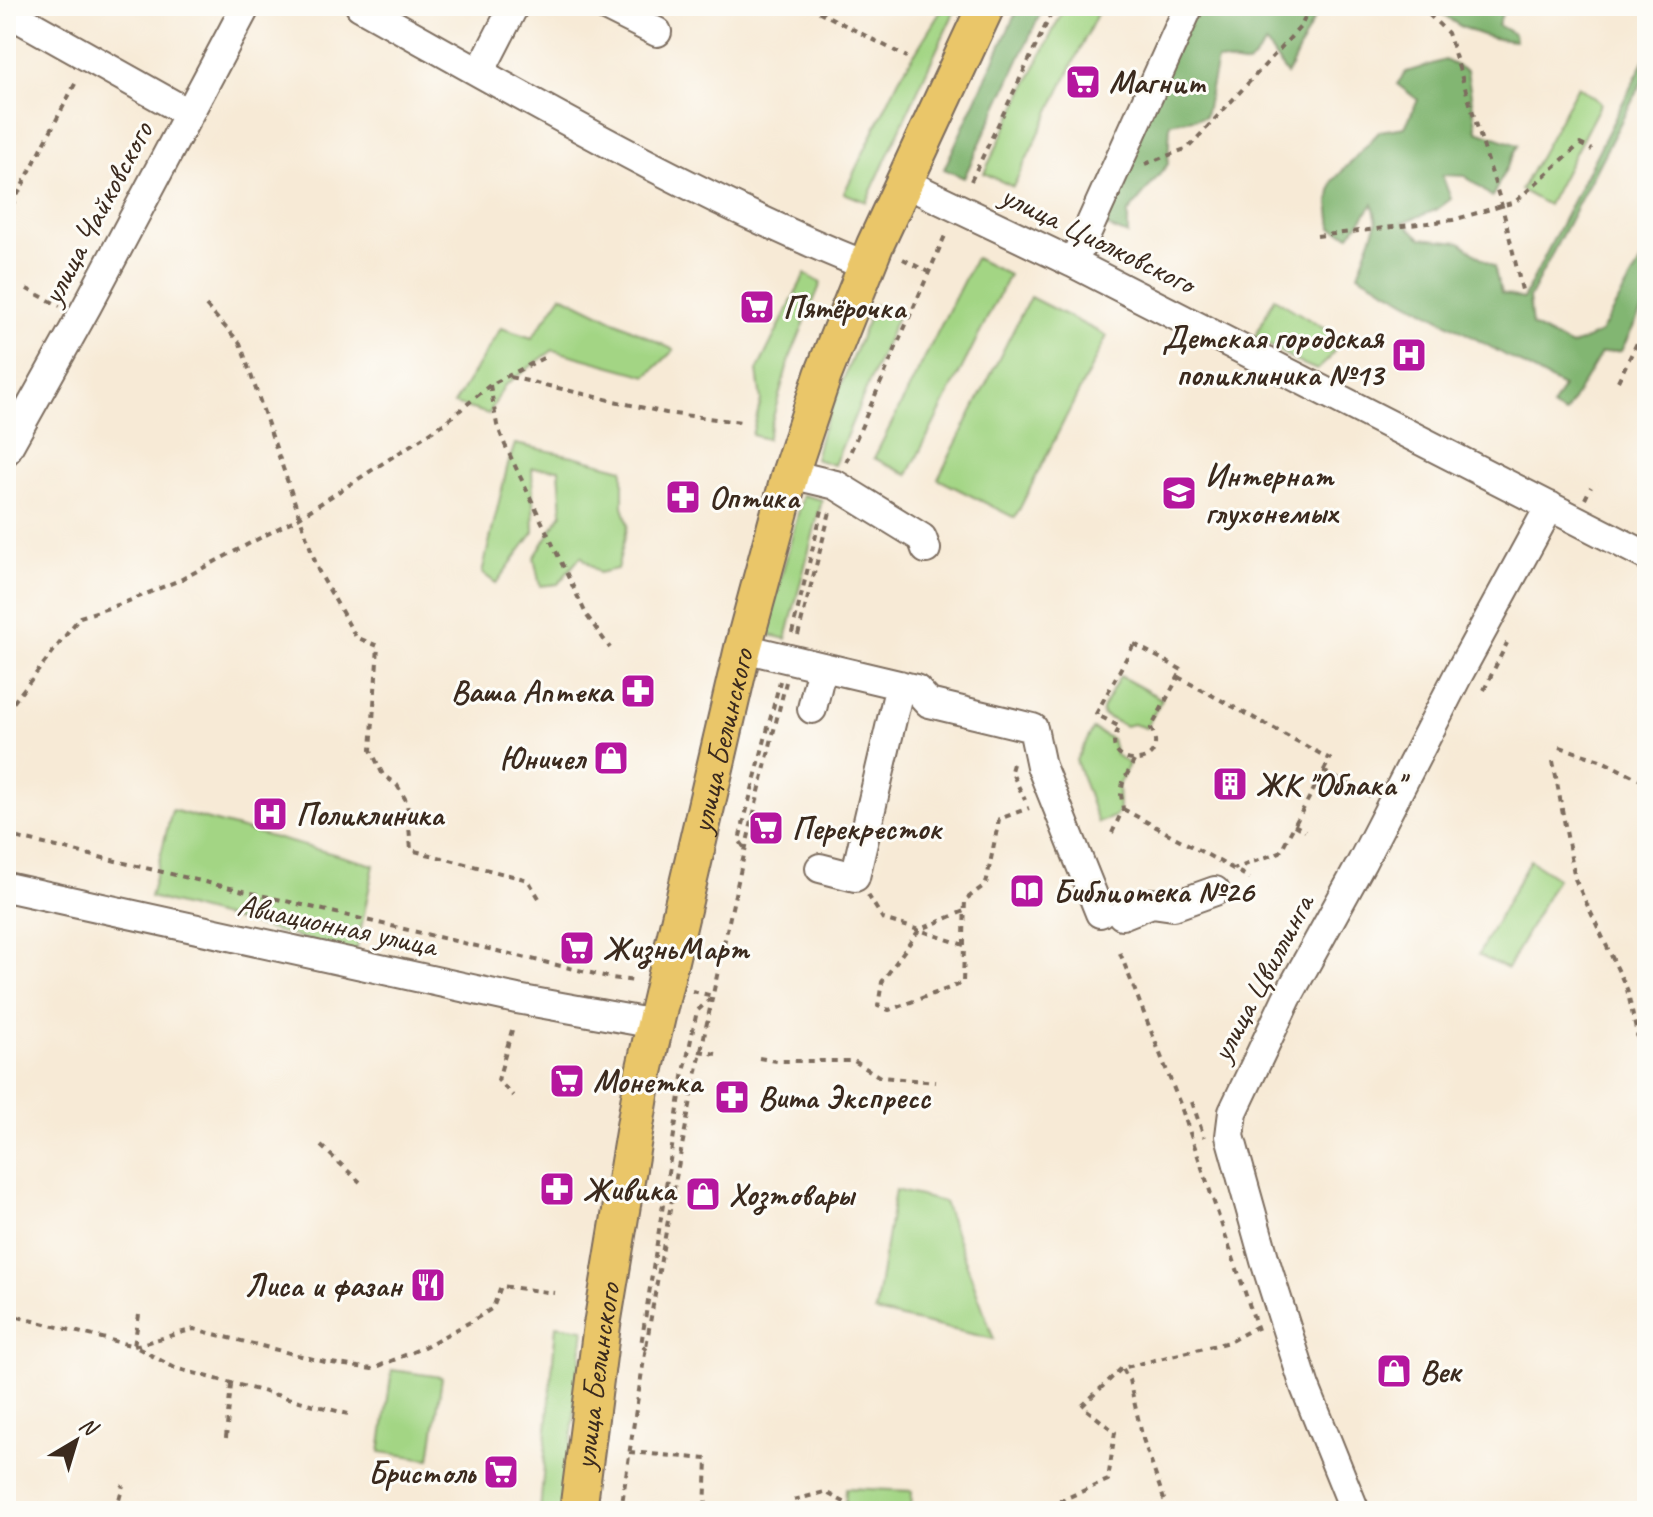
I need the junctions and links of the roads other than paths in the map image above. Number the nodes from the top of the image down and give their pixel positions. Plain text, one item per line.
1 (246, 6) edge
2 (360, 6) edge
3 (514, 6) edge
4 (605, 6) edge
5 (986, 6) edge
6 (1189, 6) edge
7 (6, 11) edge
8 (657, 32) dead end
9 (480, 72) junction
10 (188, 113) junction
11 (903, 182) junction
12 (1073, 263) junction
13 (867, 266) junction
14 (10, 435) edge
15 (790, 474) junction
16 (1550, 506) junction
17 (926, 549) dead end
18 (1647, 556) edge
19 (743, 648) junction
20 (822, 667) junction
21 (900, 685) junction
22 (812, 709) dead end
23 (820, 868) dead end
24 (6, 887) edge
25 (1215, 891) dead end
26 (655, 1024) junction
27 (578, 1511) edge
28 (1355, 1511) edge

1 - 10 street, улица Чайковского
2 - 9 street
3 - 9 street
4 - 8 street
5 - 11 main road, улица Белинского
6 - 12 street
7 - 10 street
9 - 13 street
10 - 14 street, улица Чайковского
11 - 12 street, улица Циолковского
11 - 13 main road, улица Белинского
12 - 16 street, улица Циолковского
13 - 15 main road, улица Белинского
15 - 17 street
15 - 19 main road, улица Белинского
16 - 18 street, улица Циолковского
16 - 28 street, улица Цвиллинга
19 - 20 street
19 - 26 main road, улица Белинского
20 - 21 street
20 - 22 street
21 - 23 street
21 - 25 street
24 - 26 street, Авиационная улица
26 - 27 main road, улица Белинского

